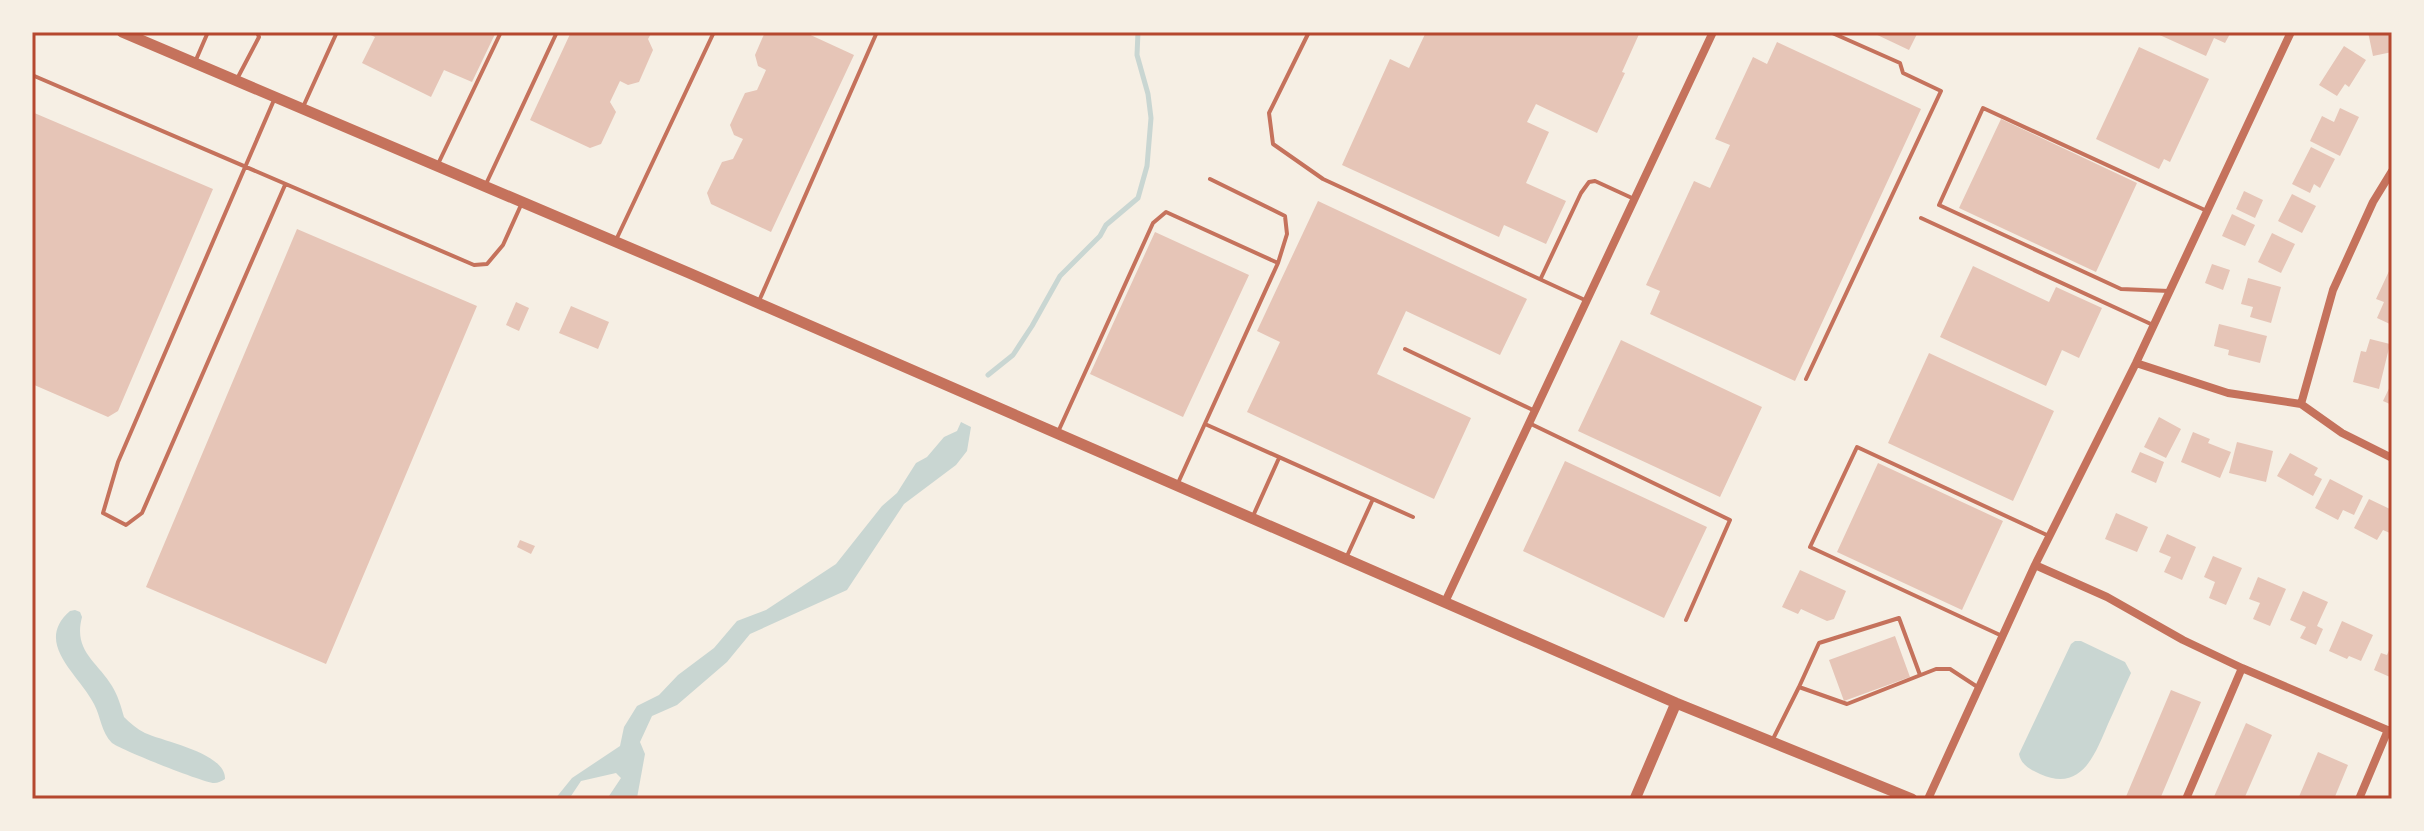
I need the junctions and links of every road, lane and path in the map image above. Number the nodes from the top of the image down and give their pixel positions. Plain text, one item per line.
1 (122, 32) edge
2 (208, 32) edge
3 (257, 32) edge
4 (337, 32) edge
5 (501, 32) edge
6 (557, 32) edge
7 (714, 32) edge
8 (877, 32) edge
9 (1309, 32) edge
10 (1713, 32) edge
11 (1830, 32) edge
12 (2291, 32) edge
13 (195, 62) junction
14 (32, 75) edge
15 (236, 81) junction
16 (275, 97) junction
17 (302, 109) junction
18 (437, 166) junction
19 (245, 168) junction
20 (2392, 171) edge
21 (1210, 179) dead end
22 (285, 185) junction
23 (485, 186) junction
24 (1635, 199) junction
25 (522, 202) junction
26 (2207, 211) junction
27 (1921, 218) dead end
28 (615, 242) junction
29 (1278, 263) junction
30 (1540, 279) junction
31 (2169, 291) junction
32 (1587, 301) junction
33 (758, 303) junction
34 (2153, 325) junction
35 (1405, 349) dead end
36 (2136, 363) junction
37 (1806, 379) dead end
38 (2301, 404) junction
39 (1535, 411) junction
40 (1529, 423) junction
41 (1205, 424) junction
42 (1057, 434) junction
43 (1280, 457) junction
44 (2392, 458) edge
45 (1177, 485) junction
46 (1373, 499) junction
47 (1413, 517) dead end
48 (1252, 518) junction
49 (2050, 536) junction
50 (1346, 559) junction
51 (2035, 565) junction
52 (1445, 602) junction
53 (1686, 620) dead end
54 (2002, 636) junction
55 (2242, 668) junction
56 (1920, 675) junction
57 (1799, 687) junction
58 (1979, 688) junction
59 (1676, 703) junction
60 (2390, 731) edge
61 (1771, 743) junction
62 (1635, 799) edge
63 (1912, 799) edge
64 (1928, 799) edge
65 (2186, 799) edge
66 (2359, 799) edge

1 - 13 street
2 - 13 lane
3 - 15 lane
4 - 17 lane
5 - 18 lane
6 - 23 lane
7 - 28 lane
8 - 33 lane
9 - 30 lane
10 - 24 street
11 - 37 lane
12 - 26 street
13 - 15 street
14 - 19 lane
15 - 16 street
16 - 17 street
16 - 19 lane
17 - 18 street
18 - 23 street
19 - 22 lane
19 - 22 lane
20 - 38 street
21 - 29 lane
22 - 25 lane
23 - 25 street
24 - 30 lane
24 - 32 street
25 - 28 street
26 - 31 street
26 - 31 lane
27 - 34 lane
28 - 33 street
29 - 41 lane
29 - 42 lane
30 - 32 lane
31 - 34 street
32 - 39 street
33 - 42 street
34 - 36 street
35 - 39 lane
36 - 38 street
36 - 49 street
38 - 44 street
39 - 40 street
40 - 52 street
40 - 53 lane
41 - 43 lane
41 - 45 lane
42 - 45 street
43 - 46 lane
43 - 48 lane
45 - 48 street
46 - 47 lane
46 - 50 lane
48 - 50 street
49 - 51 street
49 - 54 lane
50 - 52 street
51 - 54 street
51 - 55 street
52 - 59 street
54 - 58 street
55 - 60 street
55 - 65 street
56 - 57 lane
56 - 57 lane
56 - 58 lane
57 - 61 lane
58 - 64 street
59 - 61 street
59 - 62 street
60 - 66 street
61 - 63 street

